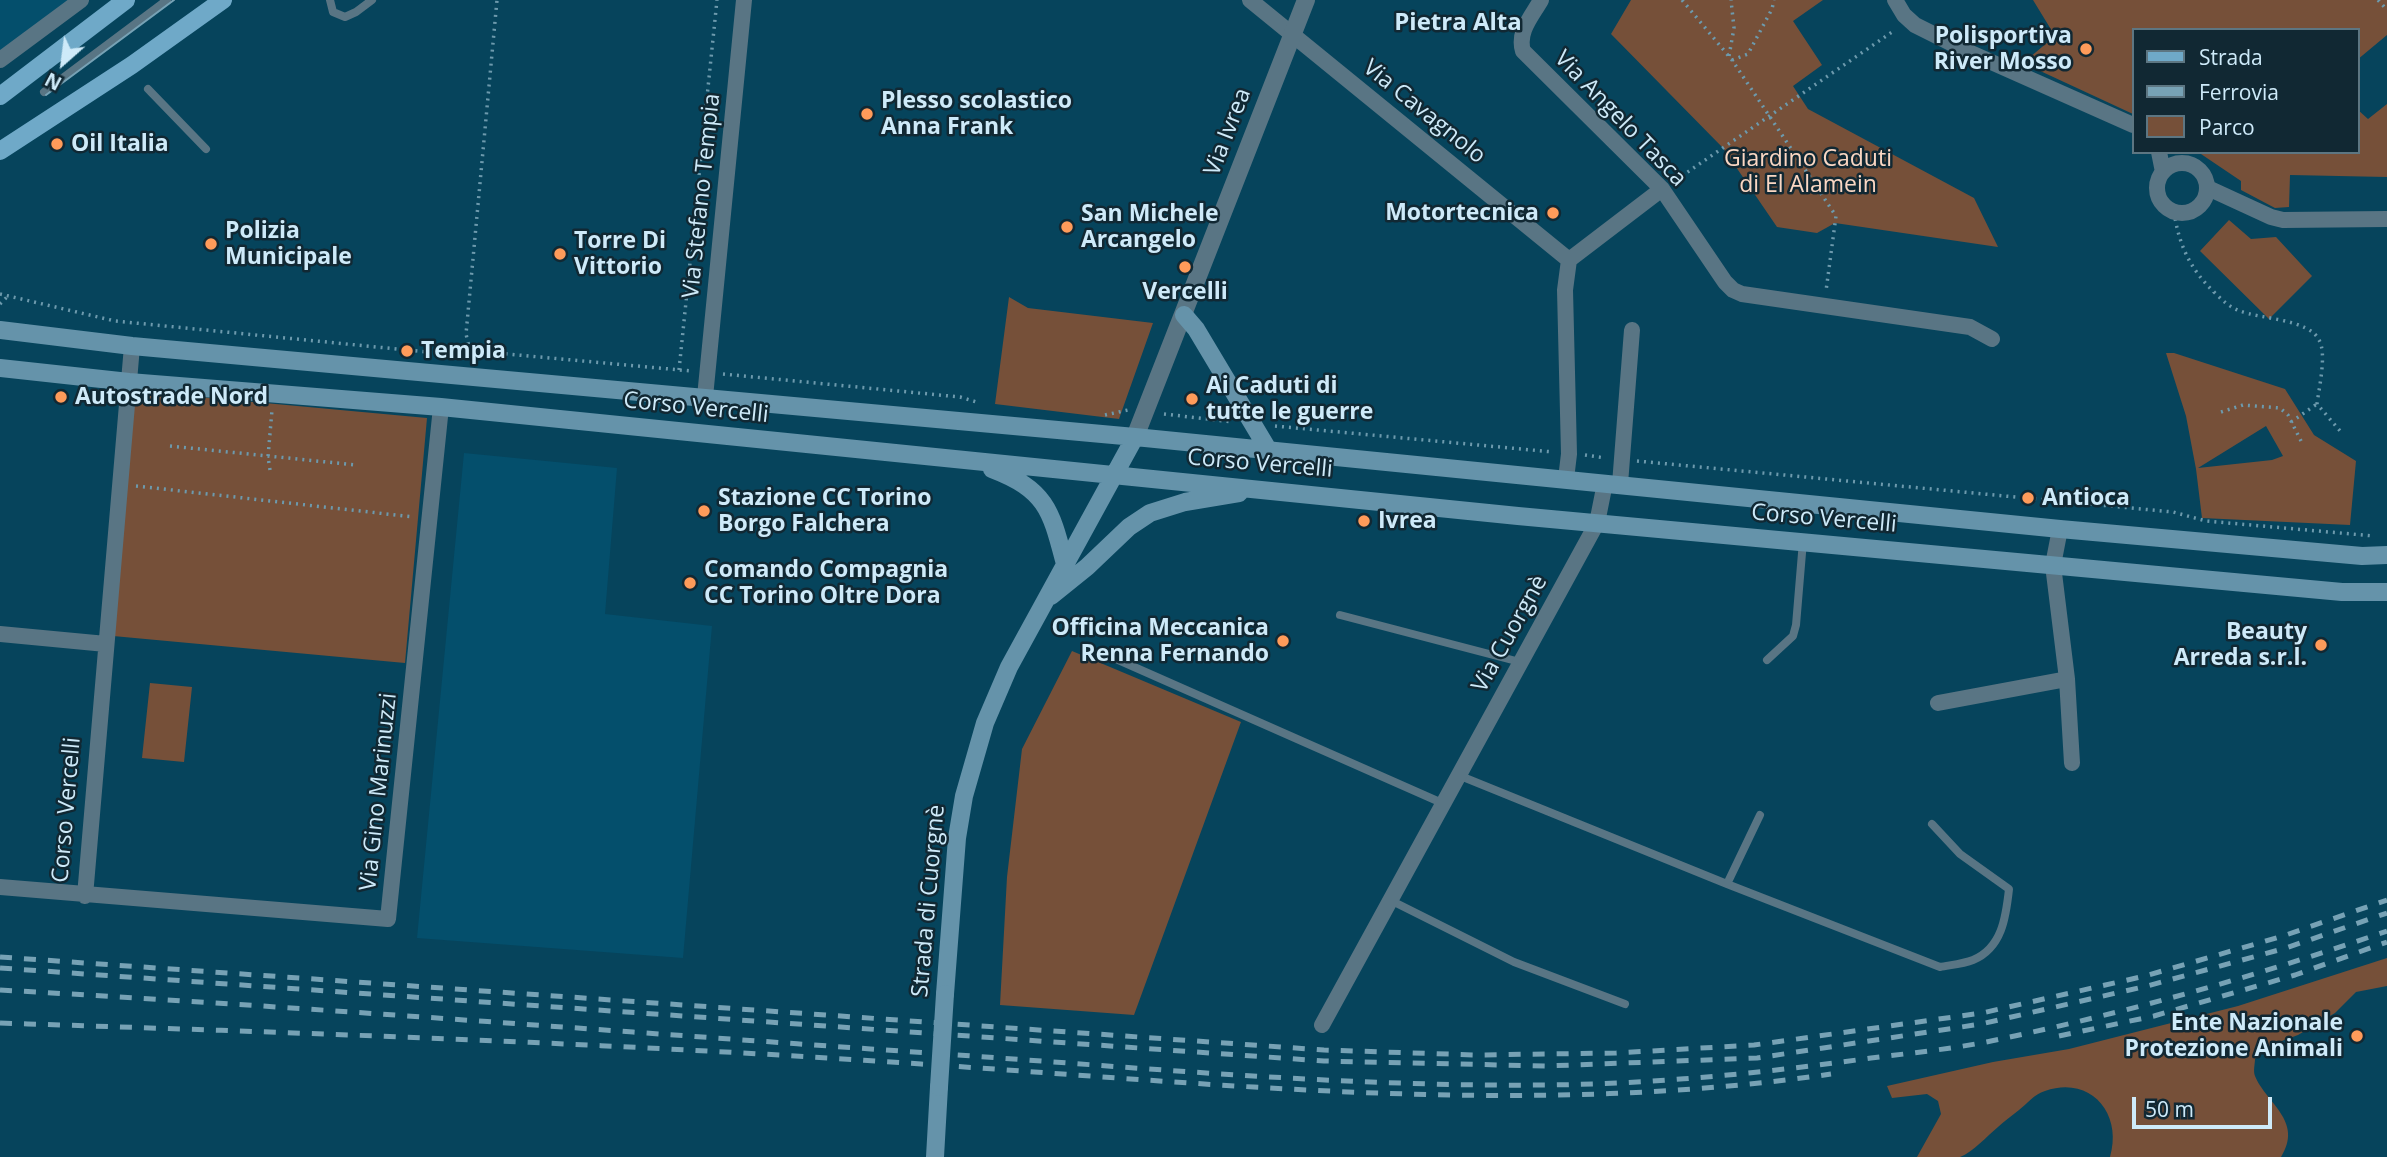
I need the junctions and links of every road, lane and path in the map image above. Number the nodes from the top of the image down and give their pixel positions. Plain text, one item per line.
1 (81, 0) edge
2 (126, 0) edge
3 (167, 0) edge
4 (236, 0) edge
5 (330, 0) edge
6 (372, 0) edge
7 (497, 0) edge
8 (717, 0) edge
9 (744, 0) edge
10 (1250, 0) edge
11 (1306, 0) edge
12 (1541, 0) edge
13 (1682, 0) edge
14 (1731, 0) edge
15 (1774, 0) edge
16 (1895, 0) edge
17 (2378, 0) edge
18 (217, 5) edge
19 (2387, 10) edge
20 (1909, 20) junction
21 (36, 34) junction
22 (1292, 34) junction
23 (53, 55) junction
24 (1730, 58) junction
25 (0, 60) edge
26 (148, 89) dead end
27 (44, 92) dead end
28 (0, 96) edge
29 (1771, 116) junction
30 (2132, 125) edge
31 (206, 149) dead end
32 (4, 150) edge
33 (2159, 154) edge
34 (2176, 158) edge
35 (2163, 172) junction
36 (2208, 188) junction
37 (1662, 189) junction
38 (2174, 212) junction
39 (2387, 219) edge
40 (1569, 260) junction
41 (0, 294) edge
42 (7, 298) junction
43 (0, 304) edge
44 (1824, 305) junction
45 (1184, 315) junction
46 (1632, 330) dead end
47 (0, 331) edge
48 (1992, 339) dead end
49 (132, 346) junction
50 (470, 351) junction
51 (0, 368) edge
52 (679, 370) junction
53 (707, 372) junction
54 (129, 382) junction
55 (274, 394) junction
56 (705, 397) junction
57 (984, 404) dead end
58 (2317, 404) junction
59 (441, 407) junction
60 (1122, 410) dead end
61 (2221, 412) dead end
62 (1100, 415) dead end
63 (1166, 415) dead end
64 (2291, 422) junction
65 (1252, 424) junction
66 (2341, 432) dead end
67 (1135, 437) junction
68 (2302, 443) dead end
69 (170, 446) dead end
70 (1269, 451) junction
71 (1569, 454) junction
72 (268, 457) junction
73 (1622, 460) junction
74 (973, 461) junction
75 (356, 465) dead end
76 (270, 470) dead end
77 (1114, 475) junction
78 (1566, 479) junction
79 (1613, 483) junction
80 (120, 484) junction
81 (1266, 489) junction
82 (430, 519) junction
83 (1597, 523) junction
84 (2060, 529) junction
85 (2380, 536) dead end
86 (1803, 541) junction
87 (2387, 555) edge
88 (1065, 564) junction
89 (2053, 565) junction
90 (2387, 592) edge
91 (1046, 600) junction
92 (1340, 615) dead end
93 (0, 634) edge
94 (106, 644) junction
95 (1116, 659) dead end
96 (1767, 660) dead end
97 (1520, 662) junction
98 (2067, 679) junction
99 (1938, 703) dead end
100 (2072, 763) dead end
101 (1458, 775) junction
102 (1442, 803) junction
103 (1760, 815) dead end
104 (1932, 824) dead end
105 (1727, 884) junction
106 (0, 887) edge
107 (85, 896) junction
108 (1390, 900) junction
109 (1625, 1004) dead end
110 (1322, 1024) dead end
111 (935, 1157) edge

1 - 21 street
2 - 23 main road
3 - 27 lane
4 - 18 street
5 - 6 lane
7 - 50 path
8 - 52 path
9 - 53 street, Via Stefano Tempia
10 - 22 street, Via Cavagnolo
11 - 22 street, Via Ivrea
12 - 37 street, Via Angelo Tasca
13 - 24 path
14 - 24 path
15 - 24 path
16 - 20 street
17 - 19 path
18 - 32 main road
20 - 29 path
20 - 30 street
21 - 23 street
21 - 25 street
22 - 40 street, Via Cavagnolo
22 - 45 street, Via Ivrea
23 - 28 main road
24 - 29 path
26 - 31 lane
29 - 37 path
29 - 44 path
33 - 35 street
34 - 35 street
34 - 36 street
35 - 38 street
36 - 38 street
36 - 39 street
37 - 40 street
37 - 44 street, Via Angelo Tasca
38 - 58 path
40 - 71 street
41 - 42 path
42 - 43 path
42 - 50 path
44 - 48 street, Via Angelo Tasca
45 - 65 main road
45 - 67 street, Via Ivrea
46 - 73 street, Via Cuorgnè
47 - 49 main road, Corso Vercelli
49 - 54 street, Corso Vercelli
49 - 56 main road, Corso Vercelli
50 - 52 path
51 - 54 main road, Corso Vercelli
52 - 53 path
53 - 56 street, Via Stefano Tempia
53 - 57 path
54 - 55 main road, Corso Vercelli
54 - 80 street, Corso Vercelli
55 - 59 main road, Corso Vercelli
55 - 72 path
56 - 67 main road, Corso Vercelli
58 - 64 path
58 - 66 path
59 - 74 main road, Corso Vercelli
59 - 82 street, Via Gino Marinuzzi
60 - 62 path
61 - 64 path
63 - 65 path
64 - 68 path
65 - 70 main road
65 - 71 path
67 - 70 main road, Corso Vercelli
67 - 77 main road, Strada di Cuorgnè
69 - 72 path
70 - 78 main road, Corso Vercelli
71 - 73 path
71 - 78 street
72 - 75 path
72 - 76 path
73 - 79 street, Via Cuorgnè
73 - 85 path
74 - 77 main road, Corso Vercelli
74 - 88 main road
77 - 81 main road, Corso Vercelli
77 - 88 main road, Strada di Cuorgnè
78 - 79 main road, Corso Vercelli
79 - 83 street, Via Cuorgnè
79 - 84 main road, Corso Vercelli
80 - 82 path
80 - 94 street, Corso Vercelli
81 - 83 main road, Corso Vercelli
81 - 91 main road
82 - 107 street, Via Gino Marinuzzi
83 - 86 main road, Corso Vercelli
83 - 97 street, Via Cuorgnè
84 - 87 main road, Corso Vercelli
84 - 89 street
86 - 89 main road, Corso Vercelli
86 - 96 lane
88 - 91 main road, Strada di Cuorgnè
89 - 90 main road, Corso Vercelli
89 - 98 street
91 - 111 main road, Strada di Cuorgnè, bridge
92 - 97 lane
93 - 94 street
94 - 107 street, Corso Vercelli
95 - 102 lane
97 - 101 street, Via Cuorgnè
98 - 99 street
98 - 100 street
101 - 102 street, Via Cuorgnè
101 - 105 lane
102 - 108 street, Via Cuorgnè
103 - 105 lane
104 - 105 lane
106 - 107 street, Corso Vercelli
108 - 109 lane
108 - 110 street, Via Cuorgnè

